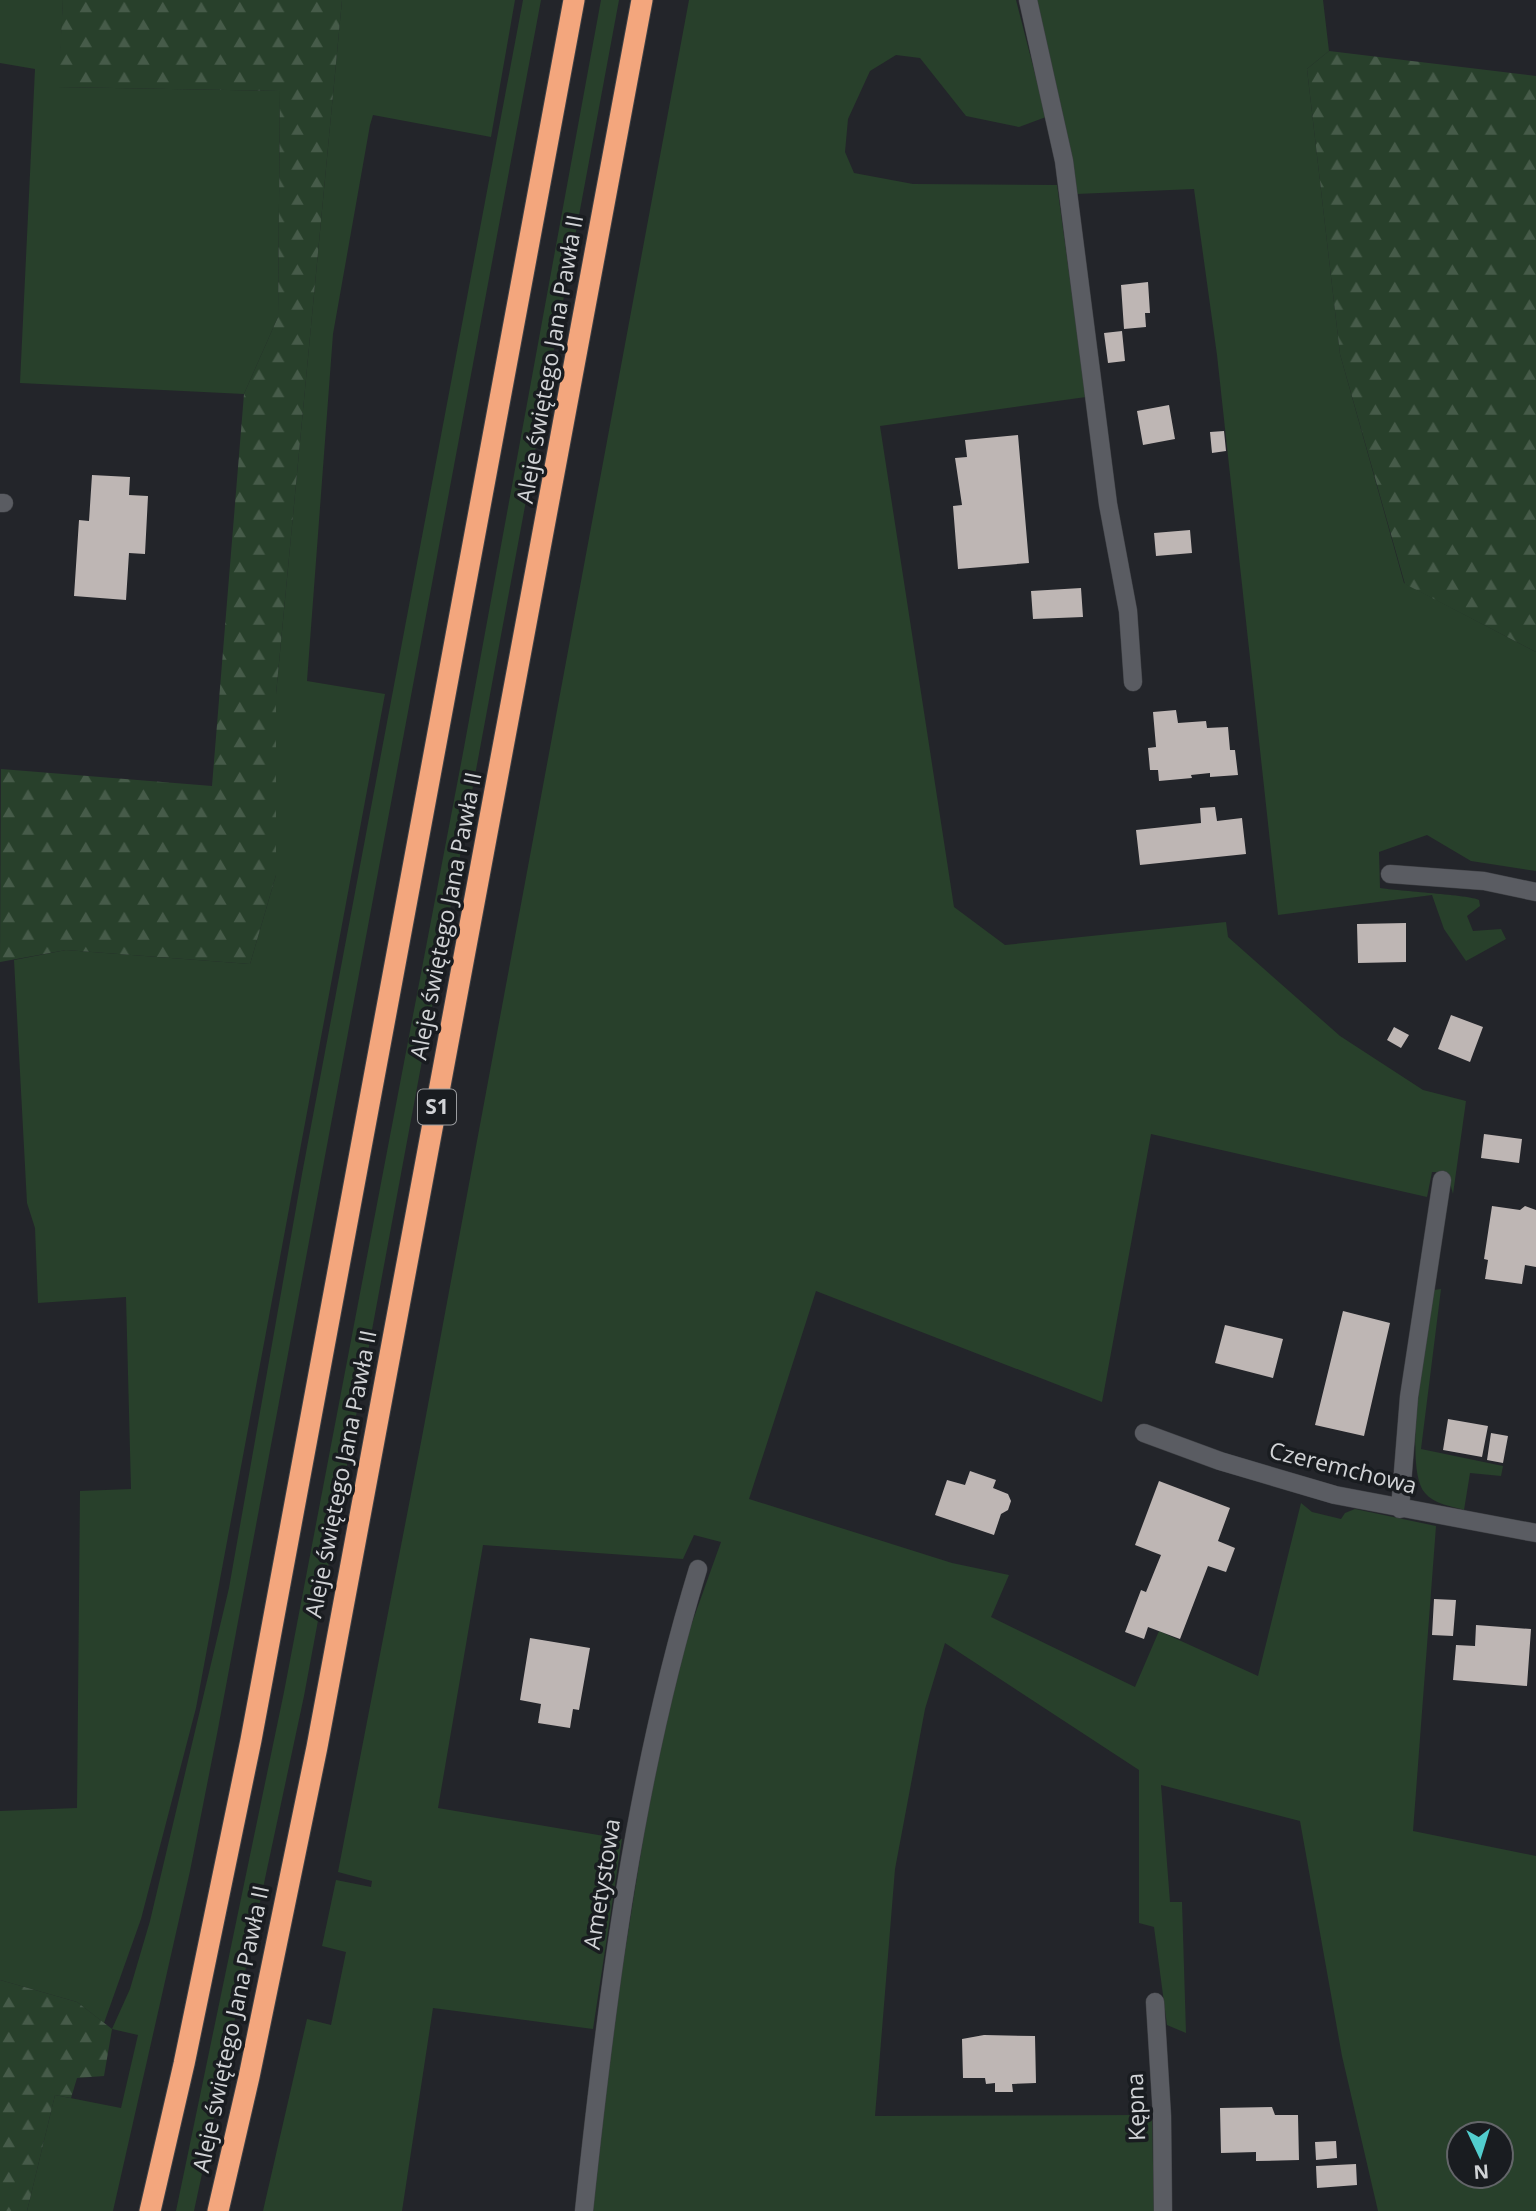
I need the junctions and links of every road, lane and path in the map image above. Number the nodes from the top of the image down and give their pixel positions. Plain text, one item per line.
1 (574, 0) edge
2 (642, 0) edge
3 (1028, 0) edge
4 (1133, 682) dead end
5 (1390, 874) dead end
6 (1536, 891) edge
7 (1442, 1180) dead end
8 (1144, 1433) dead end
9 (1400, 1509) junction
10 (1536, 1533) edge
11 (698, 1569) dead end
12 (1155, 2002) dead end
13 (150, 2211) edge
14 (218, 2211) edge
15 (584, 2211) edge
16 (1163, 2211) edge

1 - 13 highway, Aleje świętego Jana Pawła II
2 - 14 highway, Aleje świętego Jana Pawła II / S1
3 - 4 street
5 - 6 street
7 - 9 street
8 - 9 street, Czeremchowa
9 - 10 street, Czeremchowa
11 - 15 street, Ametystowa
12 - 16 street, Kępna

